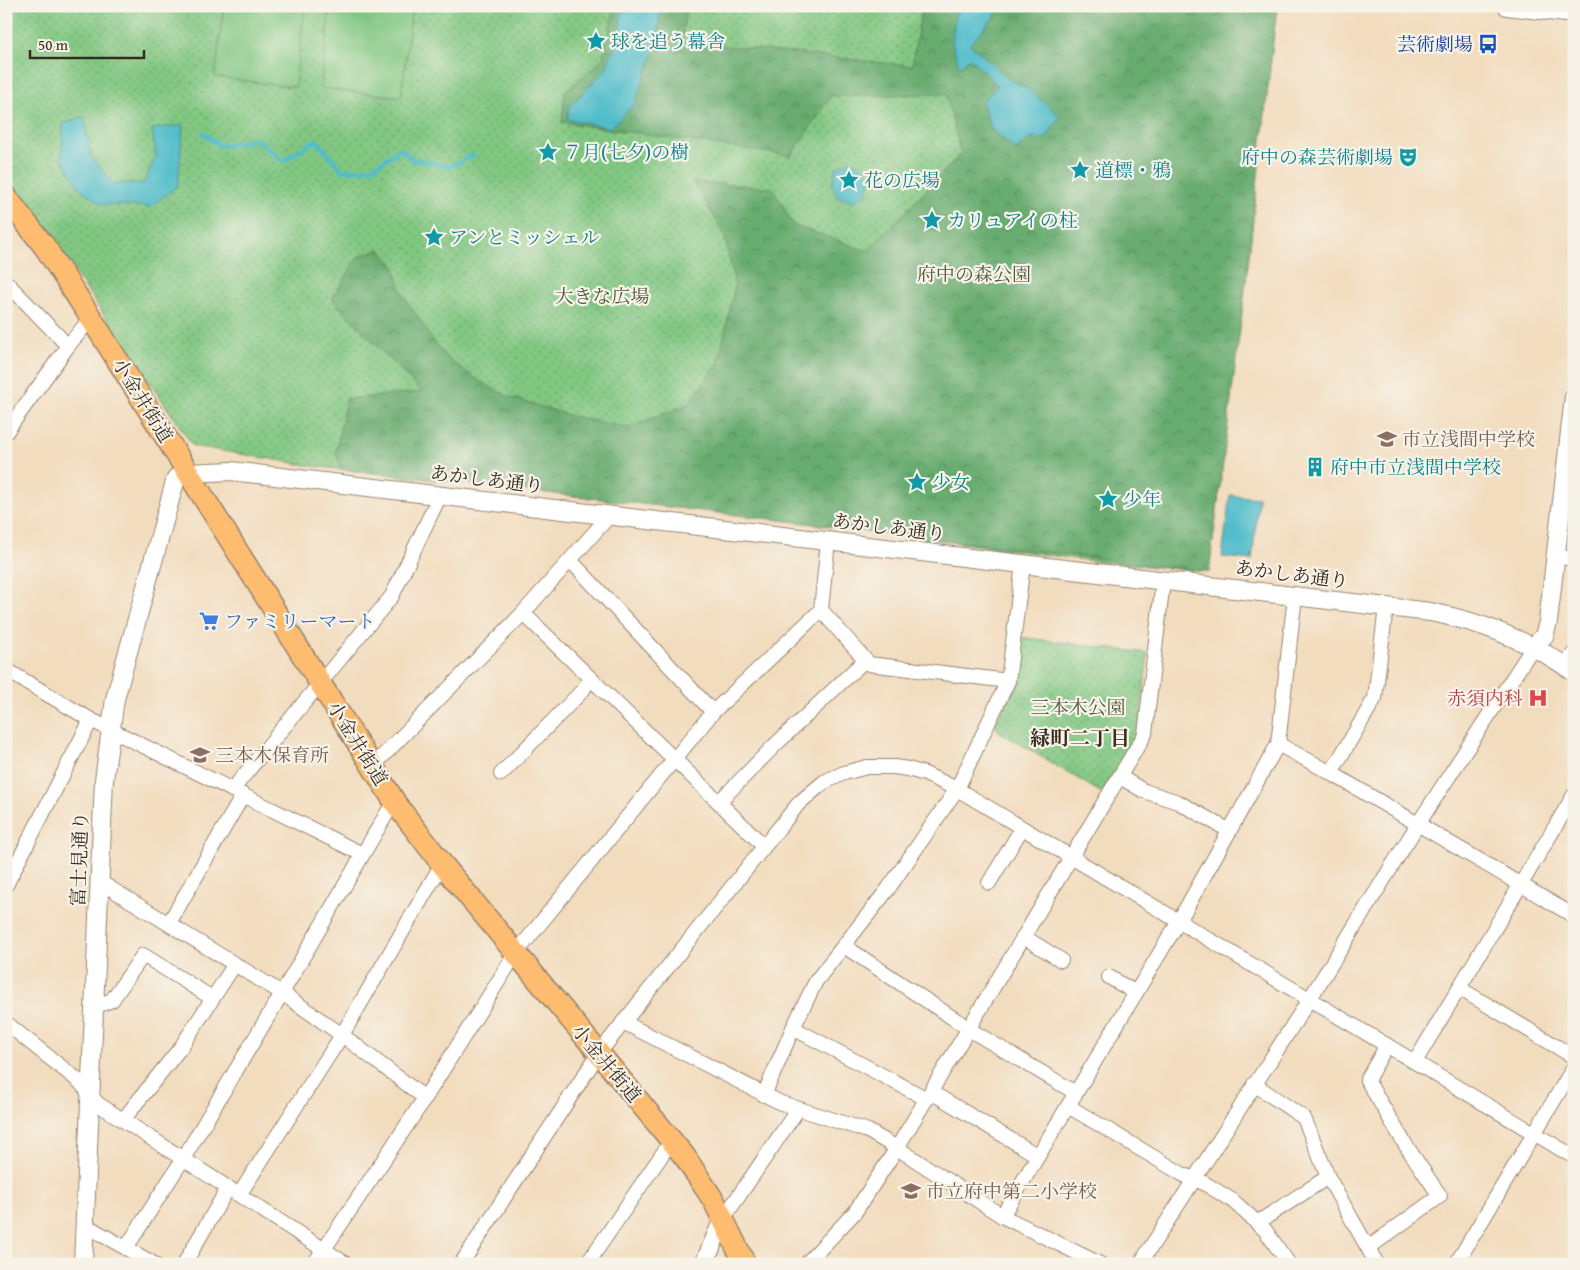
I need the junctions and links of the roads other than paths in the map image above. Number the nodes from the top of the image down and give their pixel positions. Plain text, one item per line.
1 (1507, 6) edge
2 (1574, 14) edge
3 (6, 197) edge
4 (6, 282) edge
5 (91, 318) junction
6 (68, 346) junction
7 (1574, 397) edge
8 (6, 432) edge
9 (188, 473) junction
10 (1569, 475) edge
11 (440, 495) junction
12 (610, 515) junction
13 (828, 541) junction
14 (1555, 556) junction
15 (1574, 559) edge
16 (571, 561) junction
17 (1023, 564) junction
18 (1163, 581) junction
19 (1295, 596) junction
20 (1386, 607) junction
21 (821, 610) junction
22 (523, 613) junction
23 (1533, 647) junction
24 (865, 660) junction
25 (1571, 664) edge
26 (6, 670) edge
27 (590, 678) junction
28 (1008, 681) junction
29 (320, 683) junction
30 (713, 712) junction
31 (91, 720) junction
32 (111, 729) junction
33 (1278, 744) junction
34 (674, 759) junction
35 (372, 767) junction
36 (1330, 773) junction
37 (500, 774) dead end
38 (1120, 777) junction
39 (957, 789) junction
40 (237, 792) junction
41 (1574, 795) edge
42 (719, 802) junction
43 (396, 804) junction
44 (1418, 824) junction
45 (1022, 828) junction
46 (1230, 830) junction
47 (764, 846) junction
48 (362, 854) junction
49 (1072, 857) junction
50 (442, 864) junction
51 (100, 882) junction
52 (989, 883) dead end
53 (6, 885) edge
54 (1520, 885) junction
55 (1574, 916) edge
56 (1179, 921) junction
57 (169, 923) junction
58 (1024, 937) junction
59 (844, 946) junction
60 (516, 953) junction
61 (1061, 960) dead end
62 (235, 964) junction
63 (1109, 977) dead end
64 (1459, 988) junction
65 (282, 993) junction
66 (1136, 993) junction
67 (212, 998) junction
68 (1309, 1000) junction
69 (94, 1007) junction
70 (623, 1022) junction
71 (6, 1023) edge
72 (793, 1028) junction
73 (969, 1028) junction
74 (342, 1035) junction
75 (1387, 1046) junction
76 (598, 1053) junction
77 (1574, 1056) edge
78 (1415, 1062) junction
79 (1574, 1067) edge
80 (1254, 1084) junction
81 (1076, 1093) junction
82 (90, 1095) junction
83 (764, 1095) junction
84 (929, 1096) junction
85 (425, 1098) junction
86 (1068, 1106) junction
87 (798, 1109) junction
88 (123, 1120) junction
89 (1534, 1133) junction
90 (672, 1140) junction
91 (897, 1148) junction
92 (1038, 1156) junction
93 (1574, 1157) edge
94 (183, 1159) junction
95 (1328, 1177) junction
96 (1194, 1179) junction
97 (233, 1192) junction
98 (1002, 1216) junction
99 (723, 1219) junction
100 (1257, 1223) junction
101 (85, 1226) junction
102 (126, 1248) junction
103 (1368, 1248) junction
104 (323, 1249) junction
105 (83, 1264) edge
106 (154, 1264) edge
107 (184, 1264) edge
108 (314, 1264) edge
109 (346, 1264) edge
110 (461, 1264) edge
111 (587, 1264) edge
112 (704, 1264) edge
113 (745, 1264) edge
114 (806, 1264) edge
115 (1100, 1264) edge
116 (1140, 1264) edge
117 (1289, 1264) edge
118 (1377, 1264) edge
119 (1456, 1264) edge

1 - 2 street
3 - 5 main road, 小金井街道
4 - 6 street
5 - 6 street
5 - 9 main road, 小金井街道
6 - 8 street
7 - 10 street
9 - 11 street, あかしあ通り
9 - 29 main road, 小金井街道
9 - 32 street, 富士見通り
10 - 14 street
11 - 12 street, あかしあ通り
11 - 29 street
12 - 13 street, あかしあ通り
12 - 16 street
13 - 17 street, あかしあ通り
13 - 21 street
14 - 15 street
14 - 23 street
16 - 22 street
16 - 30 street
17 - 18 street, あかしあ通り
17 - 28 street
18 - 19 street, あかしあ通り
18 - 38 street
19 - 20 street, あかしあ通り
19 - 33 street
20 - 23 street, あかしあ通り
20 - 36 street
21 - 24 street
21 - 30 street
22 - 27 street
22 - 35 street
23 - 25 street, あかしあ通り
23 - 44 street
24 - 28 street
24 - 42 street
26 - 31 street
27 - 34 street
27 - 37 street
28 - 39 street
29 - 35 main road, 小金井街道
29 - 40 street
30 - 34 street
31 - 32 street
31 - 53 street
32 - 40 street
32 - 51 street, 富士見通り
33 - 36 street
33 - 46 street
34 - 42 street
34 - 60 street
35 - 43 main road, 小金井街道
36 - 44 street
38 - 46 street
38 - 49 street
39 - 45 street
39 - 47 street
39 - 59 street
40 - 48 street
40 - 57 street
41 - 54 street
42 - 47 street
43 - 48 street
43 - 50 main road, 小金井街道
44 - 54 street
44 - 68 street
45 - 49 street
45 - 52 street
46 - 56 street
47 - 70 street
48 - 65 street
49 - 56 street
49 - 58 street
50 - 60 main road, 小金井街道
50 - 74 street
51 - 57 street
51 - 69 street, 富士見通り
54 - 55 street
54 - 64 street
56 - 66 street
56 - 68 street
57 - 62 street
58 - 61 street
58 - 73 street
59 - 72 street
59 - 73 street
60 - 76 main road, 小金井街道
60 - 85 street
62 - 65 street
62 - 67 street
63 - 66 street
64 - 77 street
64 - 78 street
65 - 74 street
65 - 94 street
66 - 81 street
67 - 69 street
67 - 88 street
68 - 75 street
68 - 80 street
69 - 82 street, 富士見通り
70 - 76 street
70 - 83 street
71 - 82 street
72 - 83 street
72 - 84 street
73 - 81 street
73 - 84 street
74 - 85 street
74 - 97 street
75 - 78 street
75 - 103 street
76 - 90 main road, 小金井街道
76 - 110 street
78 - 89 street
79 - 89 street
80 - 95 street
80 - 96 street
81 - 86 street
82 - 88 street
82 - 101 street, 富士見通り
83 - 87 street
84 - 91 street
84 - 92 street
85 - 104 street
86 - 92 street
86 - 96 street
87 - 91 street
87 - 99 street
88 - 94 street
89 - 93 street
89 - 119 street
90 - 99 main road, 小金井街道
90 - 111 street
91 - 98 street
91 - 114 street
92 - 98 street
94 - 97 street
94 - 102 street
95 - 100 street
95 - 103 street
96 - 100 street
96 - 116 street
97 - 104 street
97 - 107 street
98 - 115 street
99 - 112 street
99 - 113 main road, 小金井街道
100 - 117 street
101 - 102 street
101 - 105 street, 富士見通り
102 - 106 street
103 - 118 street
104 - 108 street
104 - 109 street

